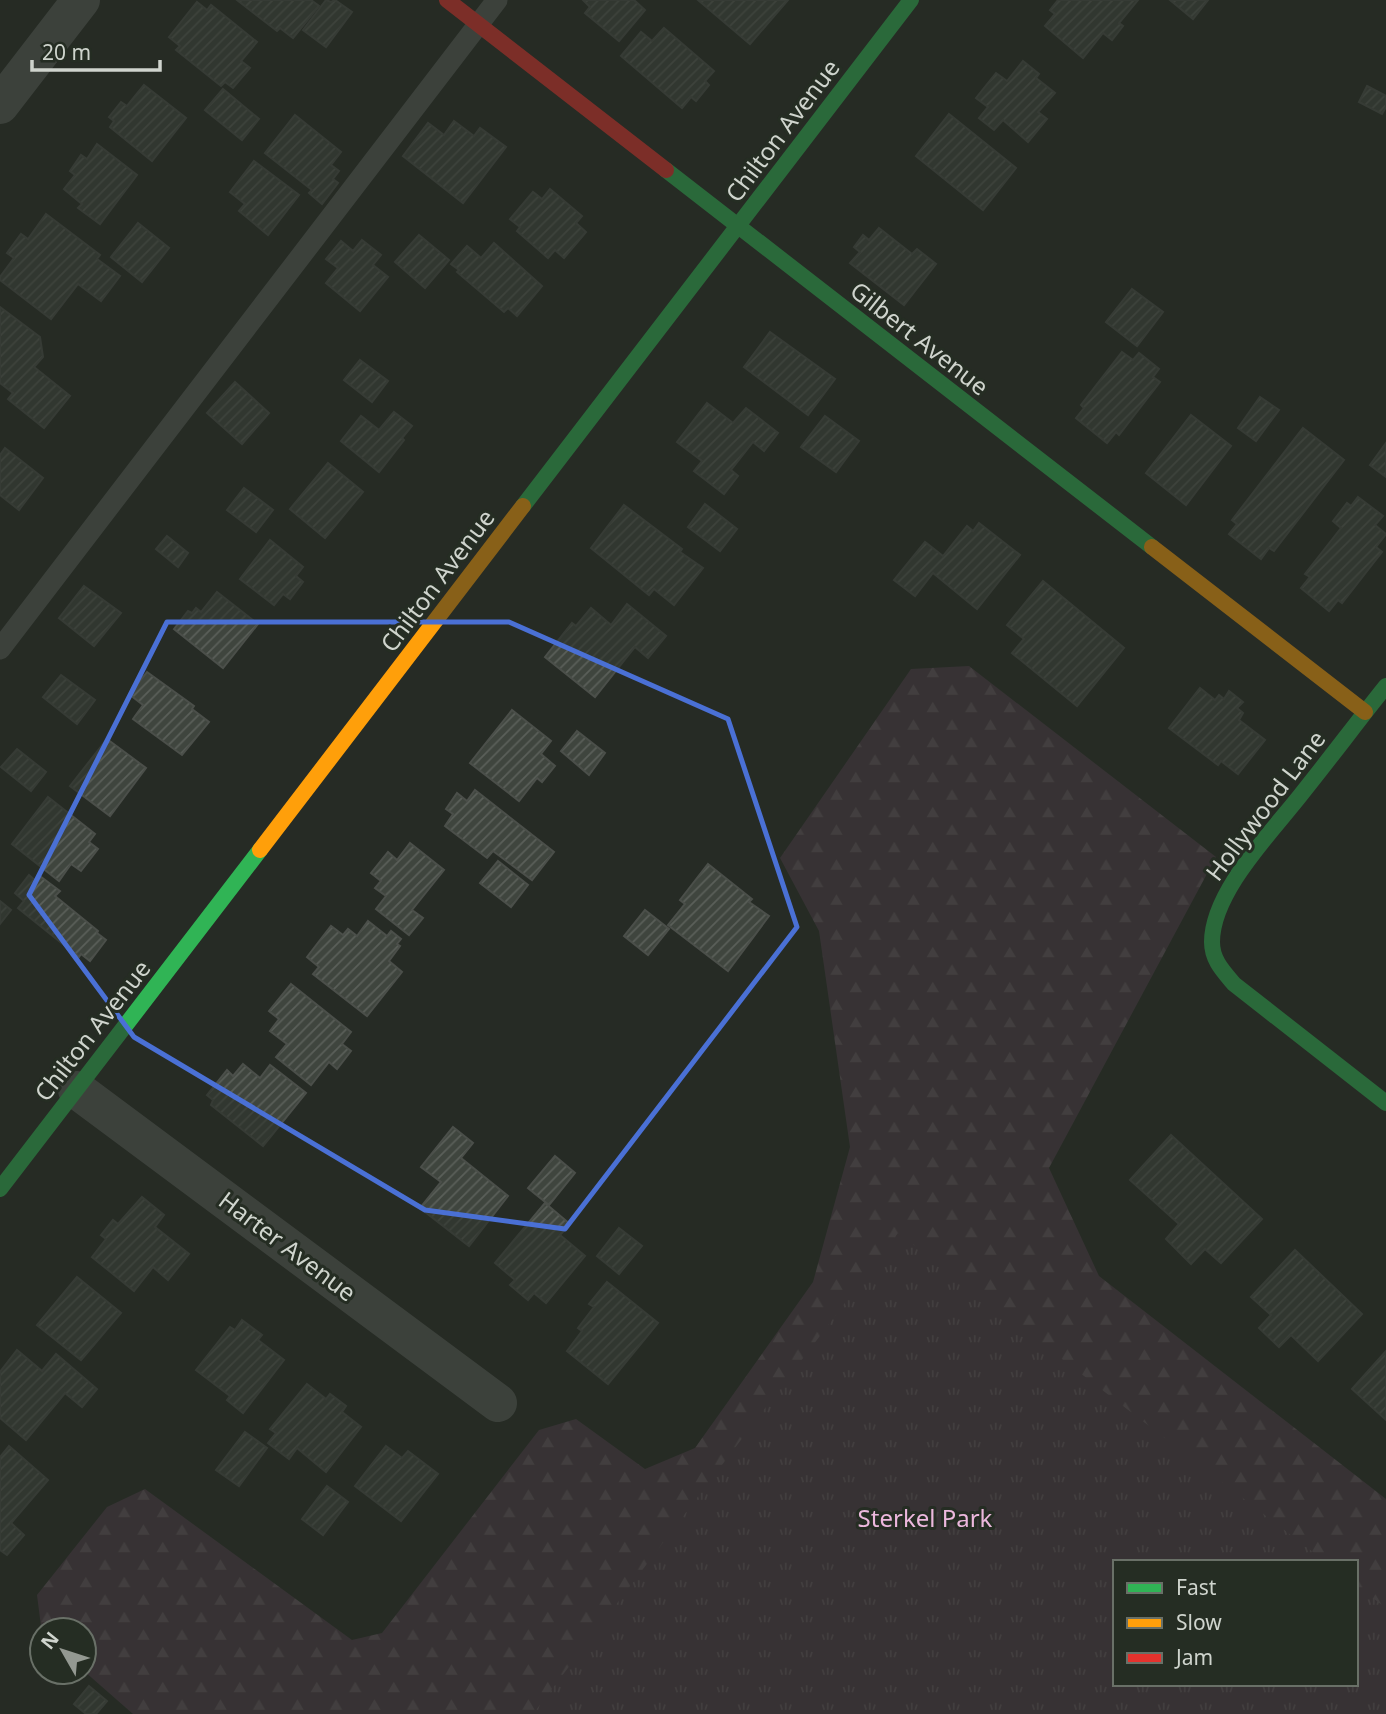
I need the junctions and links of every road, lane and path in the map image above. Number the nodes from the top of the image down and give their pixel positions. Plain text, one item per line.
1 (81, 0) edge
2 (447, 0) edge
3 (496, 0) edge
4 (911, 0) edge
5 (478, 24) junction
6 (0, 105) edge
7 (738, 227) junction
8 (0, 649) edge
9 (1386, 686) edge
10 (1365, 712) junction
11 (77, 1090) junction
12 (1386, 1103) edge
13 (0, 1189) edge
14 (498, 1403) dead end

1 - 6 street
2 - 5 street, Gilbert Avenue
3 - 5 lane
4 - 7 street, Chilton Avenue
5 - 7 street, Gilbert Avenue
5 - 8 lane
7 - 10 street, Gilbert Avenue
7 - 11 street, Chilton Avenue
9 - 10 street, Hollywood Lane
10 - 12 street, Hollywood Lane
11 - 13 street, Chilton Avenue
11 - 14 street, Harter Avenue

